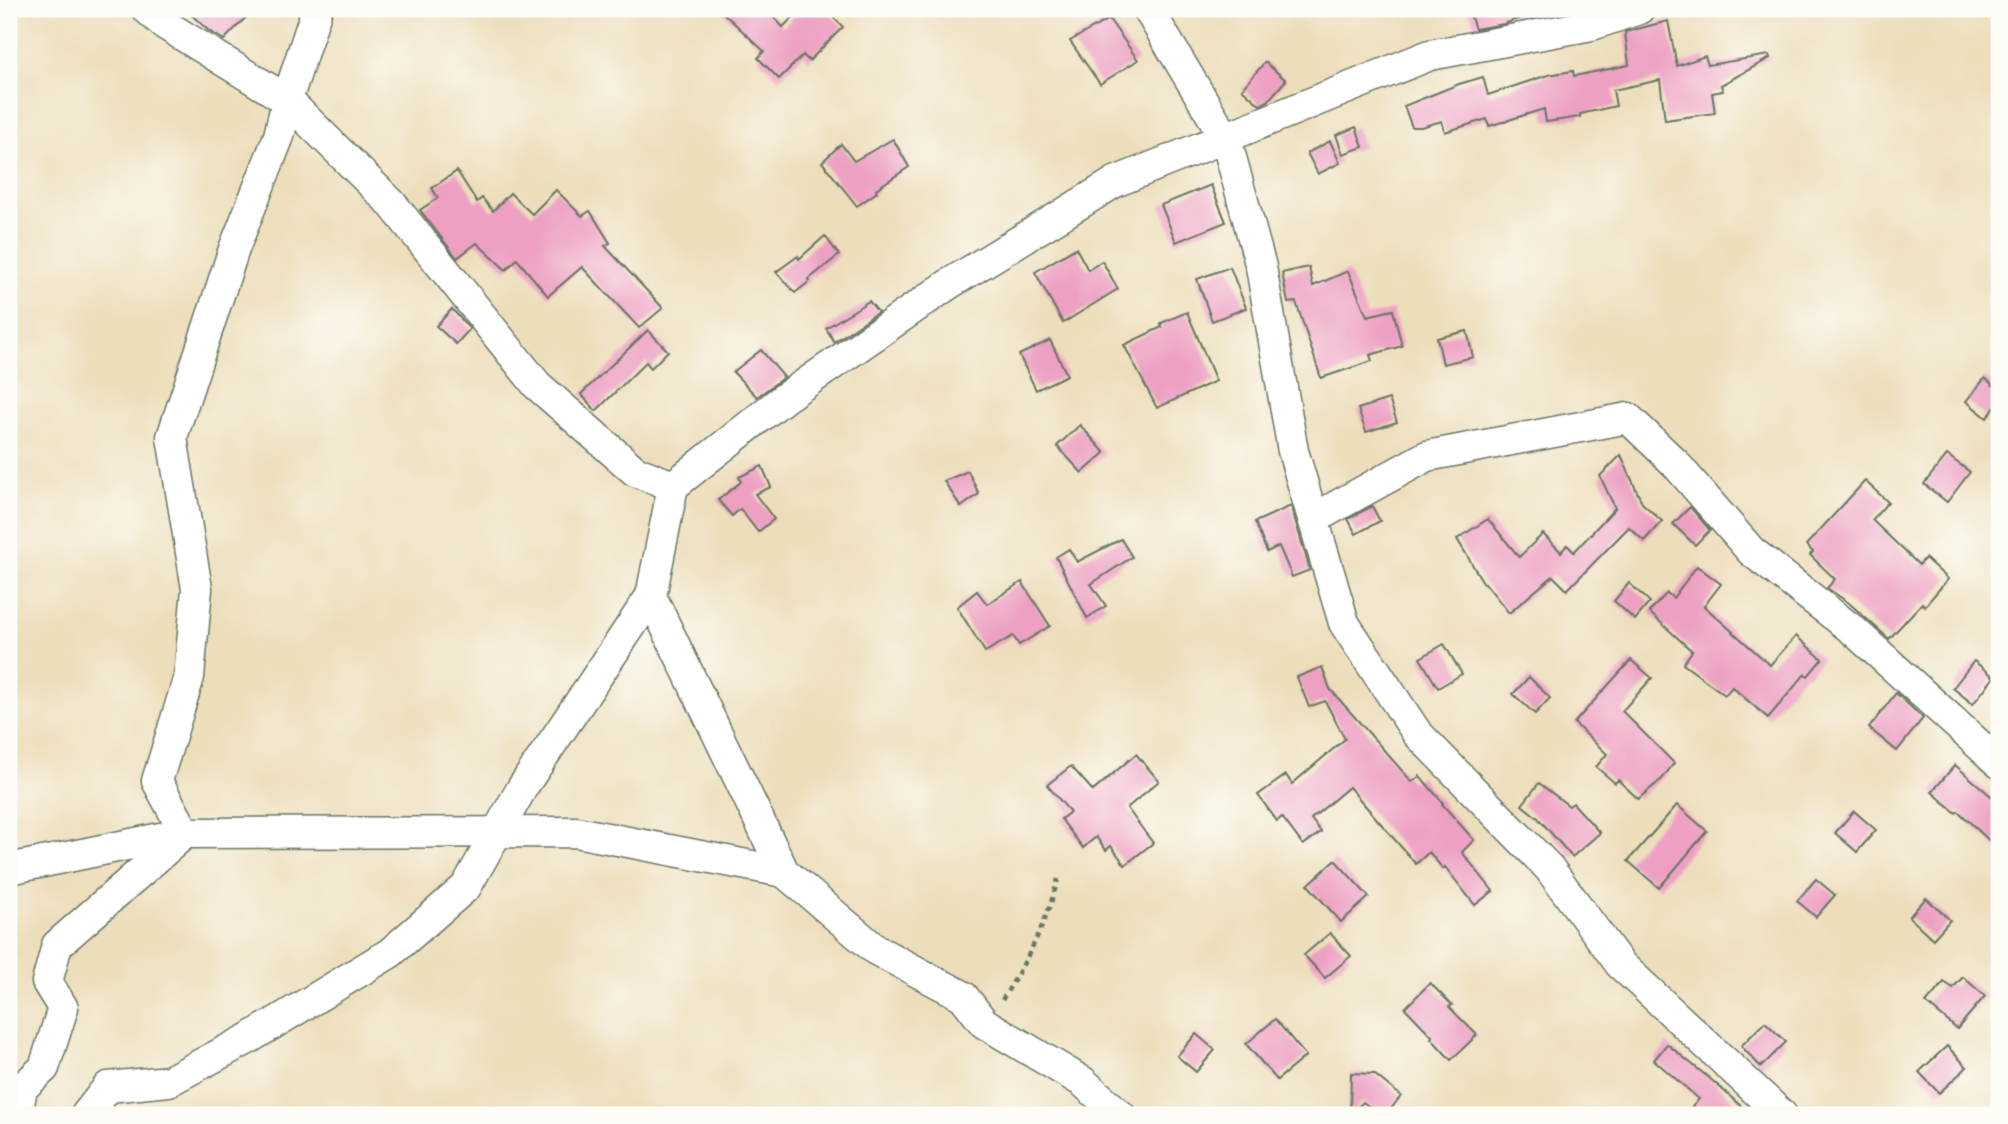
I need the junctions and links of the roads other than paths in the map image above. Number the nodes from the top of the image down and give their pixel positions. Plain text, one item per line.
1 (147, 9) edge
2 (317, 9) edge
3 (1148, 9) edge
4 (1639, 9) edge
5 (287, 100) junction
6 (1226, 139) junction
7 (673, 486) junction
8 (1313, 519) junction
9 (651, 596) junction
10 (1999, 763) edge
11 (185, 833) junction
12 (497, 833) junction
13 (9, 869) edge
14 (784, 872) junction
15 (17, 1115) edge
16 (86, 1115) edge
17 (1121, 1115) edge
18 (1782, 1115) edge

1 - 5 street
2 - 5 street
3 - 6 street
4 - 6 street
5 - 7 street
5 - 11 street
6 - 7 street
6 - 8 street
7 - 9 street
8 - 10 street
8 - 18 street
9 - 12 street
9 - 14 street
11 - 12 street
11 - 13 street
11 - 15 street
12 - 14 street
12 - 16 street
14 - 17 street

